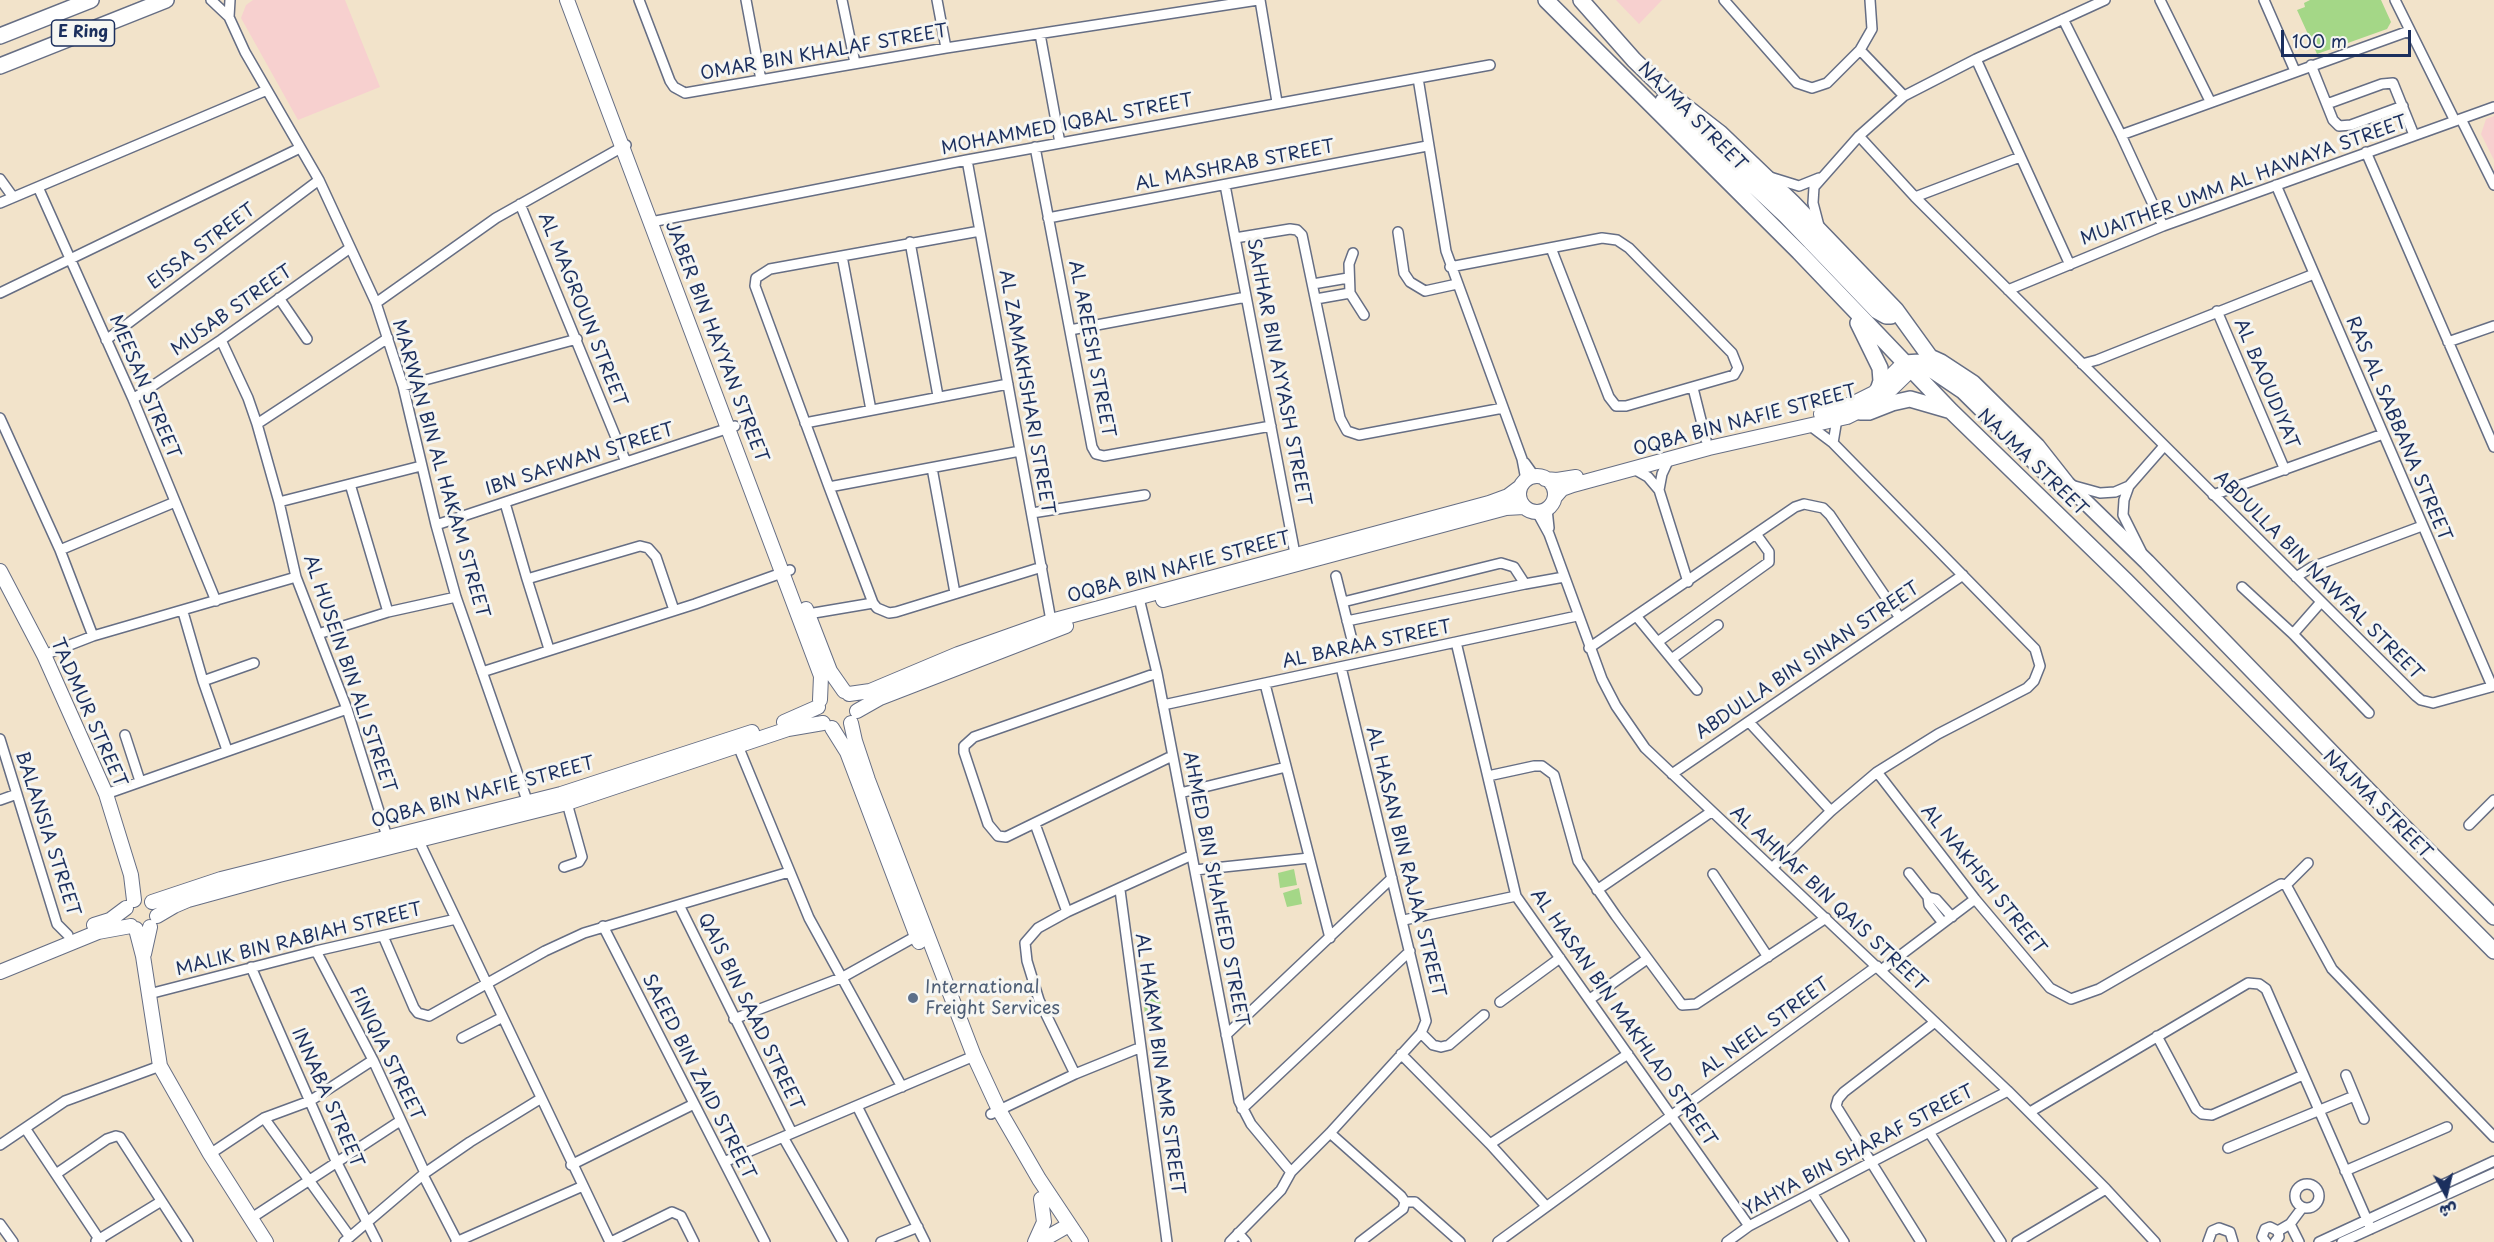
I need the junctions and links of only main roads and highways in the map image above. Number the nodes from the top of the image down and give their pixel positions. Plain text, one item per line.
1 (91, 0) edge
2 (166, 0) edge
3 (1546, 0) edge
4 (1582, 3) edge
5 (0, 36) edge
6 (0, 66) edge
7 (1623, 75) junction
8 (1845, 302) junction
9 (1896, 310) junction
10 (1915, 361) junction
11 (1879, 387) road end
12 (1948, 409) junction
13 (1860, 412) road end
14 (2019, 445) junction
15 (2175, 590) junction
16 (2494, 917) edge
17 (2494, 951) edge

1 - 5 main road, E Ring
2 - 6 main road, E Ring
3 - 7 main road, NAJMA STREET
4 - 9 main road, NAJMA STREET
7 - 8 main road, NAJMA STREET
7 - 9 main road
8 - 10 main road, NAJMA STREET
8 - 11 main road
9 - 10 main road, NAJMA STREET
10 - 12 main road, NAJMA STREET
10 - 14 main road
10 - 15 main road, NAJMA STREET
12 - 13 main road
12 - 14 main road
12 - 17 main road, NAJMA STREET
14 - 15 main road
15 - 16 main road, NAJMA STREET

